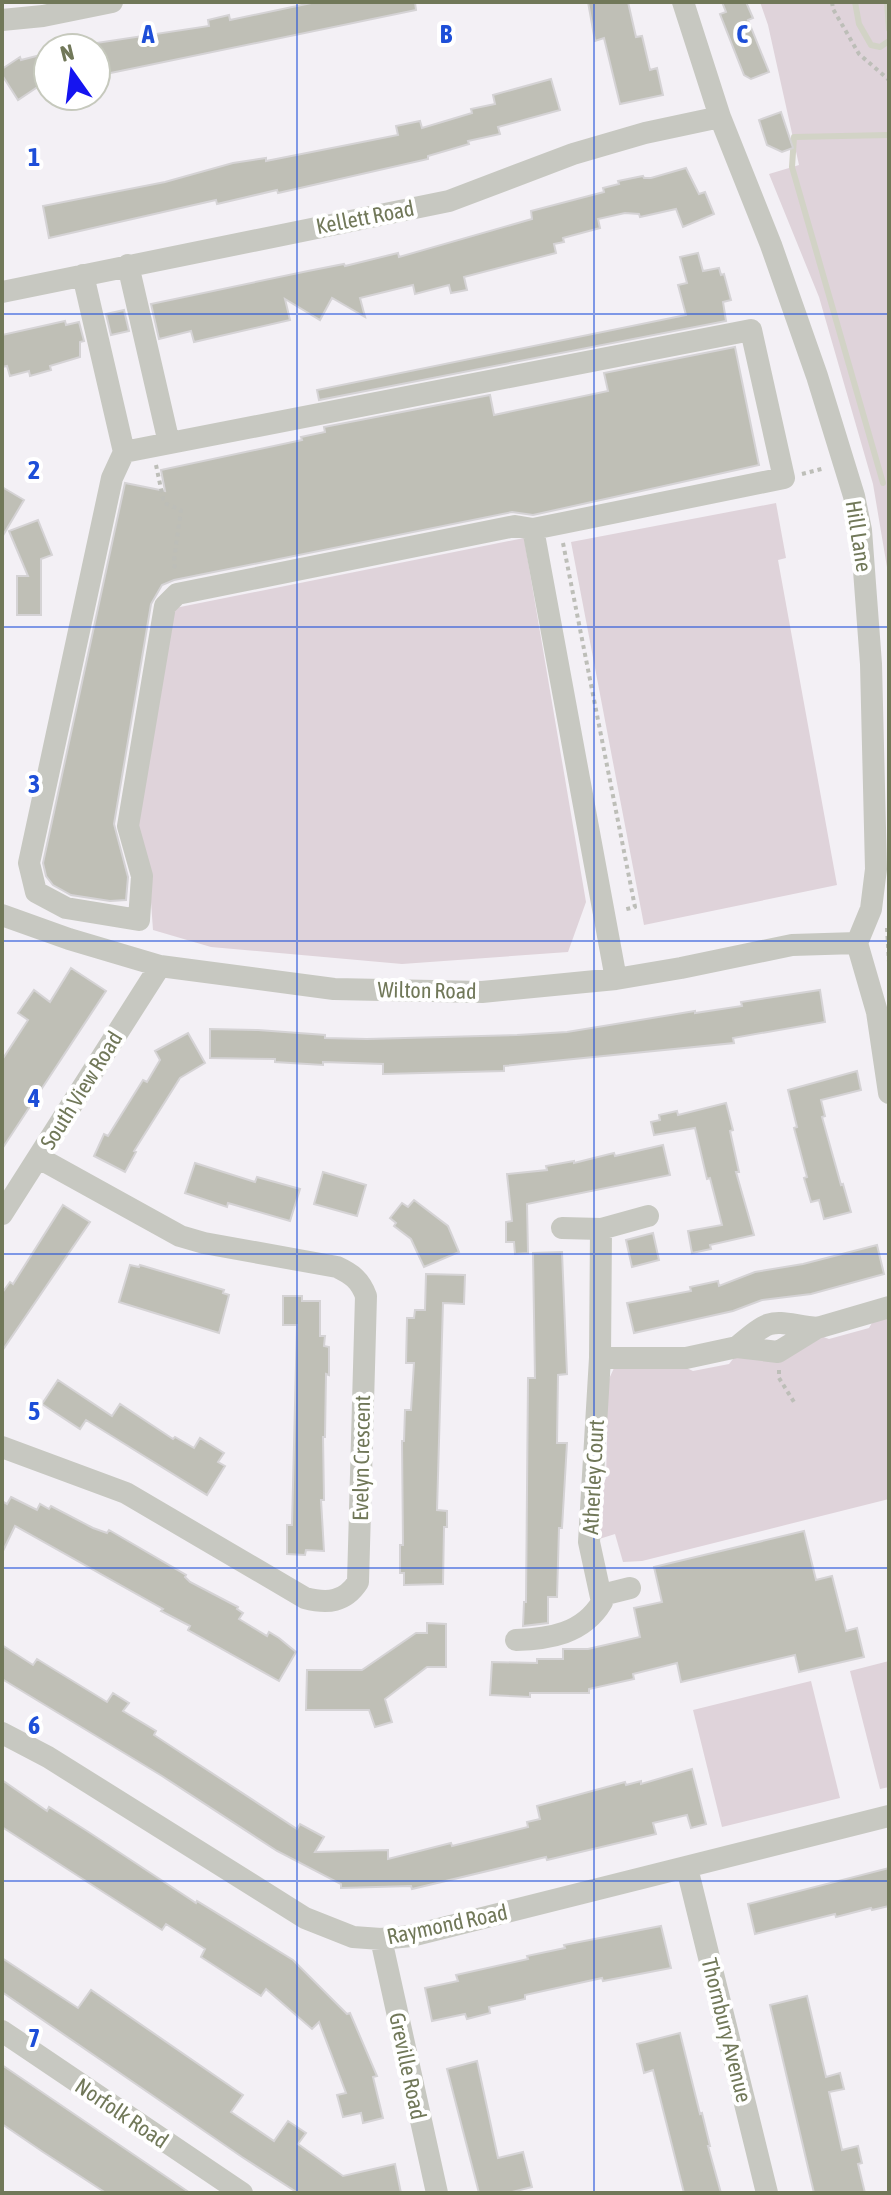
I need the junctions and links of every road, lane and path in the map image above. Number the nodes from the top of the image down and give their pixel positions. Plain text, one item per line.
1 (112, 2) edge
2 (683, 2) edge
3 (832, 2) edge
4 (2, 20) edge
5 (889, 72) edge
6 (887, 79) edge
7 (720, 117) junction
8 (128, 265) junction
9 (83, 275) junction
10 (2, 292) edge
11 (160, 445) junction
12 (124, 452) junction
13 (844, 463) junction
14 (784, 478) junction
15 (563, 523) junction
16 (533, 529) junction
17 (581, 592) dead end
18 (177, 594) junction
19 (573, 594) junction
20 (605, 914) junction
21 (2, 915) edge
22 (139, 920) junction
23 (857, 943) junction
24 (129, 957) junction
25 (160, 966) junction
26 (616, 979) junction
27 (889, 1093) edge
28 (39, 1158) junction
29 (2, 1214) edge
30 (648, 1216) dead end
31 (562, 1228) dead end
32 (601, 1229) junction
33 (889, 1307) edge
34 (817, 1328) junction
35 (737, 1347) junction
36 (778, 1352) junction
37 (600, 1358) junction
38 (794, 1402) dead end
39 (2, 1447) edge
40 (630, 1588) dead end
41 (602, 1595) junction
42 (516, 1640) dead end
43 (2, 1733) edge
44 (889, 1816) edge
45 (687, 1868) junction
46 (381, 1939) junction
47 (2, 2031) edge
48 (242, 2193) edge
49 (437, 2193) edge
50 (767, 2193) edge

1 - 4 street
2 - 7 street, Hill Lane
3 - 6 path
5 - 6 path
7 - 8 street, Kellett Road
7 - 13 street, Hill Lane
8 - 9 street, Kellett Road
8 - 11 street
9 - 10 street, Kellett Road
9 - 12 street
11 - 12 street
11 - 14 street
11 - 18 path
12 - 22 street
13 - 14 path
13 - 23 street, Hill Lane
14 - 15 street
15 - 16 street
15 - 19 path
16 - 18 street
16 - 20 street
17 - 19 path
18 - 22 street
19 - 20 path
20 - 26 street
21 - 24 street, Wilton Road
22 - 24 street
23 - 26 street, Wilton Road
23 - 27 street
24 - 25 street, Wilton Road
25 - 26 street, Wilton Road
25 - 28 street, South View Road
28 - 29 street, South View Road
28 - 39 street, Evelyn Crescent
30 - 32 street
31 - 32 street
32 - 37 street, Atherley Court
33 - 34 street
34 - 35 street
34 - 36 street
35 - 36 street
35 - 37 street
36 - 38 path
37 - 41 street, Atherley Court
40 - 41 street
41 - 42 street
43 - 46 street, Raymond Road
44 - 45 street, Raymond Road
45 - 46 street, Raymond Road
45 - 50 street, Thornbury Avenue
46 - 49 street, Greville Road
47 - 48 street, Norfolk Road

